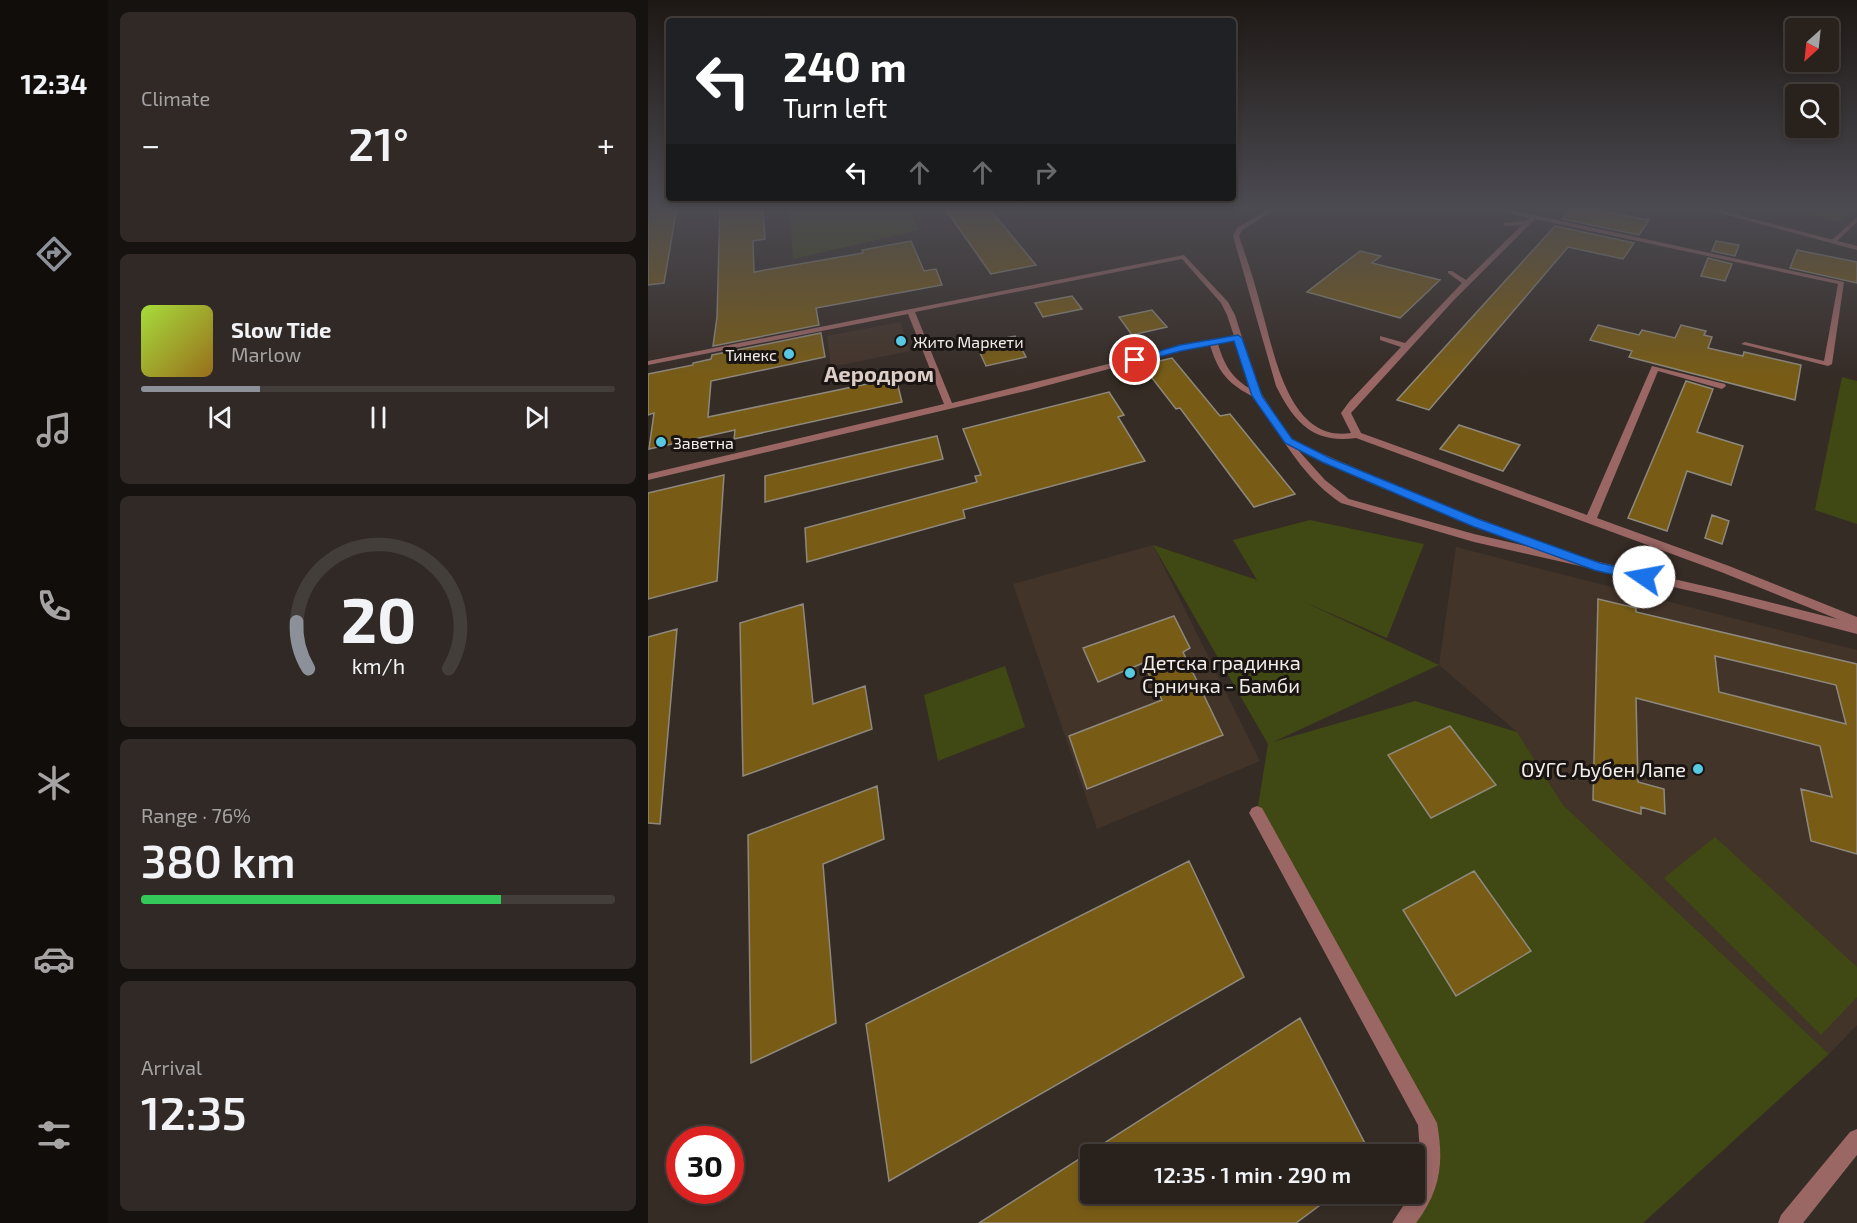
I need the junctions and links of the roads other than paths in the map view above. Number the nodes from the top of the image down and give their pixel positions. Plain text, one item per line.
1 (1149, 264) edge
2 (1190, 264) edge
3 (1244, 264) edge
4 (1486, 264) edge
5 (1745, 264) edge
6 (1450, 272) dead end
7 (1466, 283) junction
8 (911, 312) junction
9 (1238, 338) junction
10 (1383, 338) dead end
11 (1213, 342) junction
12 (1745, 344) dead end
13 (1406, 346) junction
14 (648, 363) edge
15 (1722, 386) dead end
16 (1257, 396) junction
17 (949, 405) junction
18 (1357, 435) junction
19 (1288, 441) junction
20 (648, 477) edge
21 (1590, 519) junction
22 (1598, 567) junction
23 (1857, 622) edge
24 (1857, 629) edge
25 (1257, 813) dead end
26 (1857, 1139) edge
27 (1403, 1223) edge
28 (1789, 1223) edge

1 - 8 street
2 - 9 street
3 - 18 street
4 - 7 street
5 - 12 street
6 - 7 street
7 - 13 street
8 - 14 street
8 - 17 street
9 - 11 street
9 - 16 street
10 - 13 street
11 - 16 street
11 - 17 street
13 - 18 street
15 - 21 street
16 - 19 street
17 - 20 street
18 - 21 street
19 - 22 street
19 - 22 street
21 - 23 street
22 - 24 street
25 - 27 street
26 - 28 street

